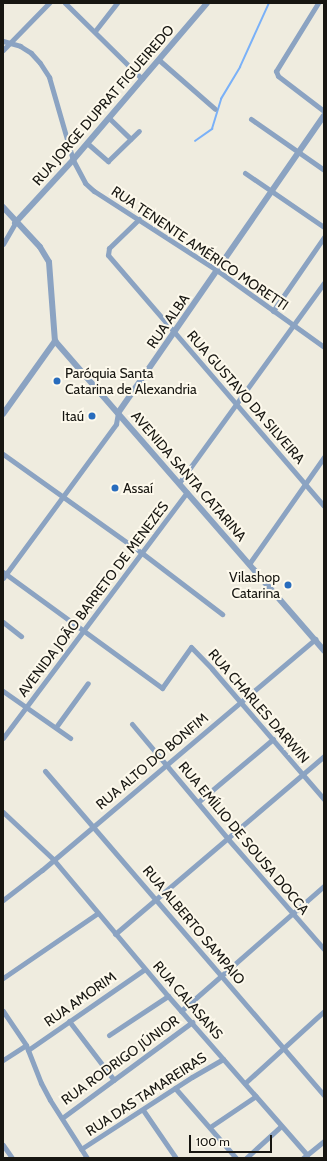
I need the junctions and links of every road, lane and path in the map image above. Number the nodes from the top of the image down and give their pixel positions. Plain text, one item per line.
1 (49, 3) edge
2 (65, 3) edge
3 (118, 3) edge
4 (207, 3) edge
5 (318, 3) edge
6 (95, 31) junction
7 (3, 41) edge
8 (10, 43) junction
9 (3, 50) edge
10 (159, 60) junction
11 (142, 79) junction
12 (215, 109) dead end
13 (324, 111) edge
14 (324, 116) edge
15 (109, 118) junction
16 (251, 119) dead end
17 (139, 131) dead end
18 (131, 139) junction
19 (87, 144) junction
20 (299, 152) junction
21 (73, 160) junction
22 (324, 170) edge
23 (245, 174) dead end
24 (271, 191) junction
25 (3, 207) edge
26 (139, 219) junction
27 (15, 222) junction
28 (324, 227) edge
29 (324, 237) edge
30 (3, 244) edge
31 (218, 271) junction
32 (324, 283) edge
33 (274, 311) junction
34 (294, 326) junction
35 (174, 332) junction
36 (55, 341) junction
37 (324, 347) edge
38 (238, 404) junction
39 (118, 413) junction
40 (3, 414) edge
41 (3, 454) edge
42 (324, 457) edge
43 (179, 483) junction
44 (306, 484) junction
45 (186, 492) junction
46 (62, 497) junction
47 (324, 506) edge
48 (142, 553) junction
49 (249, 564) junction
50 (4, 574) edge
51 (222, 614) dead end
52 (3, 622) edge
53 (83, 632) junction
54 (21, 636) dead end
55 (315, 639) junction
56 (324, 650) edge
57 (88, 683) dead end
58 (3, 691) edge
59 (240, 702) junction
60 (27, 708) junction
61 (132, 724) dead end
62 (56, 728) junction
63 (3, 738) edge
64 (70, 738) dead end
65 (273, 739) junction
66 (324, 756) edge
67 (166, 764) junction
68 (45, 771) dead end
69 (303, 774) junction
70 (324, 799) edge
71 (198, 802) junction
72 (3, 812) edge
73 (93, 826) junction
74 (228, 839) junction
75 (53, 859) junction
76 (324, 886) edge
77 (156, 898) junction
78 (3, 900) edge
79 (98, 914) junction
80 (292, 914) junction
81 (115, 934) junction
82 (324, 949) edge
83 (145, 969) junction
84 (220, 976) junction
85 (3, 978) edge
86 (168, 996) junction
87 (3, 1011) edge
88 (181, 1011) junction
89 (324, 1011) edge
90 (70, 1021) junction
91 (192, 1022) junction
92 (109, 1035) dead end
93 (284, 1046) junction
94 (27, 1047) junction
95 (223, 1058) junction
96 (3, 1060) edge
97 (114, 1080) junction
98 (245, 1083) junction
99 (175, 1088) junction
100 (324, 1095) edge
101 (256, 1096) junction
102 (143, 1110) junction
103 (62, 1118) junction
104 (282, 1126) junction
105 (210, 1127) junction
106 (324, 1141) edge
107 (3, 1145) edge
108 (82, 1149) junction
109 (305, 1156) edge
110 (12, 1158) edge
111 (87, 1158) edge
112 (176, 1158) edge
113 (236, 1158) edge
114 (246, 1158) edge

1 - 8 street
2 - 6 street
3 - 6 street
4 - 10 street, RUA JORGE DUPRAT FIGUEIREDO
5 - 13 street
6 - 11 street
7 - 8 street, RUA TENENTE AMÉRICO MORETTI
8 - 9 street
8 - 21 street, RUA TENENTE AMÉRICO MORETTI
10 - 11 street, RUA JORGE DUPRAT FIGUEIREDO
10 - 12 street
11 - 15 street, RUA JORGE DUPRAT FIGUEIREDO
14 - 20 street, RUA ALBA
15 - 18 street
15 - 19 street, RUA JORGE DUPRAT FIGUEIREDO
16 - 20 street
17 - 18 street
18 - 19 street
19 - 21 street, RUA JORGE DUPRAT FIGUEIREDO
20 - 22 street
20 - 24 street, RUA ALBA
21 - 26 street, RUA TENENTE AMÉRICO MORETTI
21 - 27 street, RUA JORGE DUPRAT FIGUEIREDO
23 - 24 street
24 - 28 street
24 - 31 street, RUA ALBA
25 - 27 street
26 - 31 street, RUA TENENTE AMÉRICO MORETTI
26 - 35 street, RUA GUSTAVO DA SILVEIRA
27 - 30 street
27 - 36 street
29 - 33 street
31 - 33 street, RUA TENENTE AMÉRICO MORETTI
31 - 35 street, RUA ALBA
32 - 34 street
33 - 34 street, RUA TENENTE AMÉRICO MORETTI
34 - 37 street, RUA TENENTE AMÉRICO MORETTI
34 - 38 street
35 - 38 street, RUA GUSTAVO DA SILVEIRA
35 - 39 street, RUA ALBA
36 - 39 street, AVENIDA SANTA CATARINA
36 - 40 street
38 - 43 street
38 - 44 street, RUA GUSTAVO DA SILVEIRA
39 - 43 street, AVENIDA SANTA CATARINA
39 - 46 street, RUA ALBA
41 - 46 street
42 - 44 street
43 - 45 street, AVENIDA SANTA CATARINA
44 - 47 street, RUA GUSTAVO DA SILVEIRA
44 - 49 street
45 - 48 street, AVENIDA JOÃO BARRETO DE MENEZES
45 - 49 street, AVENIDA SANTA CATARINA
46 - 48 street
46 - 50 street, RUA ALBA
48 - 51 street
48 - 53 street, AVENIDA JOÃO BARRETO DE MENEZES
49 - 55 street, AVENIDA SANTA CATARINA
50 - 53 street
52 - 54 street
53 - 59 street, RUA CHARLES DARWIN
53 - 60 street, AVENIDA JOÃO BARRETO DE MENEZES
55 - 56 street, AVENIDA SANTA CATARINA
55 - 59 street, RUA ALTO DO BONFIM
57 - 62 street
58 - 60 street
59 - 65 street, RUA CHARLES DARWIN
59 - 67 street, RUA ALTO DO BONFIM
60 - 62 street
60 - 63 street, AVENIDA JOÃO BARRETO DE MENEZES
61 - 67 street, RUA EMÍLIO DE SOUSA DOCCA
62 - 64 street
65 - 69 street, RUA CHARLES DARWIN
65 - 71 street
66 - 69 street
67 - 71 street, RUA EMÍLIO DE SOUSA DOCCA
67 - 73 street, RUA ALTO DO BONFIM
68 - 73 street, RUA ALBERTO SAMPAIO
69 - 70 street, RUA CHARLES DARWIN
69 - 74 street
71 - 74 street, RUA EMÍLIO DE SOUSA DOCCA
72 - 75 street, RUA CALASANS
73 - 75 street, RUA ALTO DO BONFIM
73 - 77 street, RUA ALBERTO SAMPAIO
74 - 77 street
74 - 80 street, RUA EMÍLIO DE SOUSA DOCCA
75 - 78 street, RUA ALTO DO BONFIM
75 - 79 street, RUA CALASANS
76 - 80 street
77 - 81 street
77 - 84 street, RUA ALBERTO SAMPAIO
79 - 81 street, RUA CALASANS
79 - 85 street
80 - 82 street, RUA EMÍLIO DE SOUSA DOCCA
80 - 84 street
81 - 83 street, RUA CALASANS
83 - 86 street, RUA CALASANS
83 - 90 street, RUA AMORIM
84 - 88 street
84 - 93 street, RUA ALBERTO SAMPAIO
86 - 88 street, RUA CALASANS
86 - 92 street
87 - 94 street
88 - 91 street, RUA CALASANS
89 - 93 street
90 - 94 street, RUA AMORIM
90 - 97 street
91 - 95 street, RUA CALASANS
91 - 97 street, RUA RODRIGO JÚNIOR
93 - 98 street
93 - 100 street, RUA ALBERTO SAMPAIO
94 - 96 street, RUA AMORIM
94 - 103 street
95 - 98 street, RUA CALASANS
95 - 99 street, RUA DAS TAMAREIRAS
97 - 103 street, RUA RODRIGO JÚNIOR
98 - 101 street, RUA CALASANS
99 - 102 street, RUA DAS TAMAREIRAS
99 - 105 street
101 - 104 street, RUA CALASANS
101 - 105 street
102 - 108 street, RUA DAS TAMAREIRAS
102 - 112 street
103 - 108 street
104 - 109 street, RUA CALASANS
104 - 114 street
105 - 113 street
106 - 109 street
107 - 110 street
108 - 111 street

